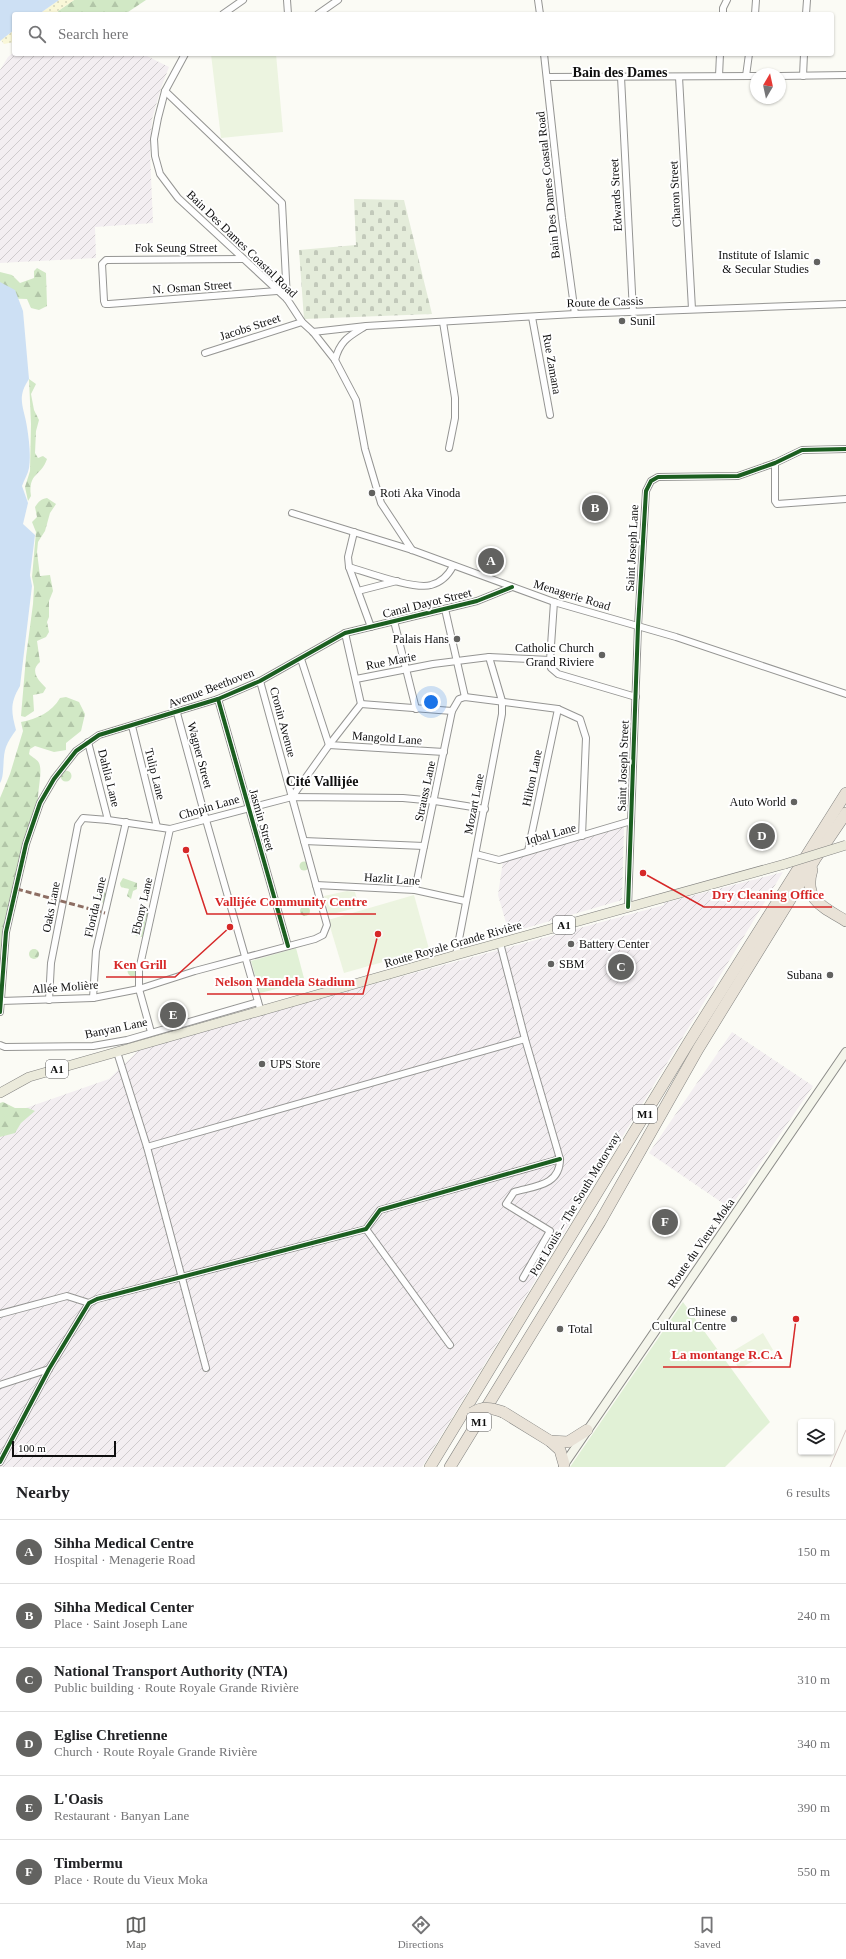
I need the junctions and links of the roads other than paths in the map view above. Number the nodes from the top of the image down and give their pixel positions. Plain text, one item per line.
1 (243, 0) edge
2 (288, 0) edge
3 (338, 0) edge
4 (538, 0) edge
5 (727, 0) edge
6 (756, 0) edge
7 (807, 0) edge
8 (226, 12) edge
9 (288, 12) edge
10 (321, 12) edge
11 (540, 12) edge
12 (723, 12) edge
13 (755, 12) edge
14 (806, 12) edge
15 (184, 56) edge
16 (544, 56) edge
17 (720, 56) edge
18 (749, 56) edge
19 (804, 56) edge
20 (846, 75) edge
21 (719, 76) junction
22 (746, 76) junction
23 (750, 76) edge
24 (786, 76) edge
25 (803, 76) junction
26 (547, 77) junction
27 (621, 77) junction
28 (679, 77) junction
29 (165, 91) junction
30 (243, 259) junction
31 (277, 291) junction
32 (287, 300) junction
33 (109, 304) joint
34 (846, 304) edge
35 (692, 309) junction
36 (633, 312) junction
37 (575, 314) junction
38 (532, 317) junction
39 (302, 322) junction
40 (443, 322) junction
41 (366, 326) junction
42 (313, 332) junction
43 (205, 353) dead end
44 (335, 360) junction
45 (550, 415) dead end
46 (449, 448) dead end
47 (846, 449) edge
48 (775, 464) junction
49 (846, 499) edge
50 (292, 513) dead end
51 (354, 532) junction
52 (412, 550) junction
53 (453, 566) junction
54 (349, 567) junction
55 (397, 580) junction
56 (512, 587) junction
57 (358, 591) junction
58 (554, 602) junction
59 (445, 609) junction
60 (394, 621) junction
61 (638, 626) junction
62 (370, 627) junction
63 (345, 633) junction
64 (489, 657) junction
65 (302, 659) junction
66 (550, 660) junction
67 (457, 661) junction
68 (406, 669) junction
69 (356, 680) junction
70 (260, 681) junction
71 (846, 694) edge
72 (636, 697) junction
73 (462, 698) junction
74 (218, 699) junction
75 (502, 701) junction
76 (361, 704) junction
77 (416, 708) junction
78 (558, 709) junction
79 (452, 711) junction
80 (177, 713) junction
81 (132, 726) junction
82 (88, 742) junction
83 (329, 745) junction
84 (444, 752) junction
85 (846, 793) edge
86 (292, 797) junction
87 (435, 800) junction
88 (248, 807) junction
89 (485, 809) junction
90 (846, 813) edge
91 (82, 820) joint
92 (108, 820) junction
93 (206, 820) junction
94 (631, 821) junction
95 (126, 822) junction
96 (157, 827) junction
97 (170, 829) junction
98 (582, 836) junction
99 (304, 841) junction
100 (424, 846) junction
101 (846, 846) edge
102 (528, 851) junction
103 (476, 854) junction
104 (815, 859) junction
105 (316, 885) junction
106 (415, 890) junction
107 (465, 901) junction
108 (628, 907) junction
109 (846, 921) edge
110 (500, 942) junction
111 (288, 946) junction
112 (456, 955) junction
113 (246, 957) junction
114 (139, 989) junction
115 (93, 998) junction
116 (49, 1000) junction
117 (1, 1001) edge
118 (258, 1002) junction
119 (0, 1012) edge
120 (261, 1012) junction
121 (151, 1032) junction
122 (525, 1039) junction
123 (0, 1045) edge
124 (117, 1052) junction
125 (846, 1052) edge
126 (0, 1093) edge
127 (147, 1147) junction
128 (560, 1159) junction
129 (366, 1229) junction
130 (181, 1277) junction
131 (523, 1278) dead end
132 (89, 1303) junction
133 (0, 1314) edge
134 (450, 1346) dead end
135 (206, 1368) dead end
136 (49, 1369) junction
137 (0, 1385) edge
138 (587, 1430) junction
139 (550, 1441) junction
140 (0, 1461) edge
141 (563, 1466) edge
142 (430, 1467) edge
143 (438, 1467) edge
144 (450, 1467) edge

1 - 8 street
2 - 9 street
3 - 10 street
4 - 11 street
5 - 12 street
6 - 13 street
7 - 14 street
15 - 29 street, Bain Des Dames Coastal Road
16 - 26 street, Bain Des Dames Coastal Road
17 - 21 street
18 - 22 street
19 - 25 street
20 - 25 street
21 - 22 street
21 - 28 street
22 - 23 street
24 - 25 street
26 - 27 street
26 - 37 street, Bain Des Dames Coastal Road
27 - 28 street
27 - 36 street, Edwards Street
28 - 35 street, Charon Street
29 - 30 street, Bain Des Dames Coastal Road
29 - 32 street
30 - 31 street, Bain Des Dames Coastal Road
30 - 33 street, Fok Seung Street
31 - 32 street, Bain Des Dames Coastal Road
31 - 33 street, N. Osman Street
32 - 39 street, Bain Des Dames Coastal Road
34 - 35 street, Route de Cassis
35 - 36 street, Route de Cassis
36 - 37 street, Route de Cassis
37 - 38 street, Route de Cassis
38 - 40 street, Route de Cassis
38 - 45 street, Rue Zamana
39 - 42 street, Bain Des Dames Coastal Road
39 - 43 street, Jacobs Street
40 - 41 street, Route de Cassis
40 - 46 street
41 - 42 street, Route de Cassis
41 - 44 street
42 - 44 street, Bain Des Dames Coastal Road
44 - 52 street, Bain Des Dames Coastal Road
47 - 48 street, Saint Joseph Lane
48 - 49 street
48 - 61 street, Saint Joseph Lane
50 - 51 street, Menagerie Road
51 - 52 street, Menagerie Road
51 - 54 street
52 - 53 street, Menagerie Road
53 - 55 street
53 - 56 street, Menagerie Road
54 - 55 street
54 - 57 street
55 - 57 street
56 - 58 street, Menagerie Road
56 - 59 street, Canal Dayot Street
57 - 62 street
58 - 61 street, Menagerie Road
58 - 66 street
59 - 60 street, Canal Dayot Street
59 - 67 street
60 - 62 street, Canal Dayot Street
60 - 68 street
61 - 71 street, Menagerie Road
61 - 72 street, Saint Joseph Street
62 - 63 street, Canal Dayot Street
63 - 65 street, Avenue Beethoven
63 - 69 street
64 - 66 street, Rue Marie
64 - 67 street, Rue Marie
64 - 75 street, Mozart Lane
65 - 70 street, Avenue Beethoven
65 - 83 street
66 - 72 street
67 - 68 street, Rue Marie
67 - 73 street
68 - 69 street, Rue Marie
68 - 77 street
69 - 76 street
70 - 74 street, Avenue Beethoven
70 - 86 street, Cronin Avenue
72 - 94 street, Saint Joseph Street
73 - 75 street
73 - 79 street, Strauss Lane
74 - 80 street, Avenue Beethoven
74 - 88 street, Jasmin Street
75 - 78 street
75 - 89 street, Mozart Lane
76 - 77 street
76 - 83 street
77 - 79 street
78 - 98 street
78 - 102 street, Hilton Lane
79 - 84 street, Strauss Lane
80 - 81 street, Avenue Beethoven
80 - 93 street, Wagner Street
81 - 82 street, Avenue Beethoven
81 - 96 street, Tulip Lane
82 - 92 street, Dahlia Lane
82 - 117 street, Avenue Beethoven
83 - 84 street, Mangold Lane
83 - 86 street
84 - 87 street, Strauss Lane
85 - 142 highway, Port Louis – The South Motorway / M1
86 - 87 street, Chopin Lane
86 - 88 street, Chopin Lane
86 - 99 street, Cronin Avenue
87 - 89 street, Chopin Lane
87 - 100 street, Strauss Lane
88 - 93 street, Chopin Lane
88 - 111 street, Jasmin Street
89 - 103 street, Mozart Lane
90 - 104 highway, M1
91 - 92 street, Chopin Lane
91 - 116 street, Oaks Lane
92 - 95 street, Chopin Lane
93 - 97 street, Chopin Lane
93 - 113 street, Wagner Street
94 - 98 street, Iqbal Lane
94 - 108 street, Saint Joseph Street
95 - 96 street, Chopin Lane
95 - 115 street, Florida Lane
96 - 97 street, Chopin Lane
97 - 114 street, Ebony Lane
98 - 102 street, Iqbal Lane
99 - 100 street
99 - 105 street, Cronin Avenue
100 - 106 street, Strauss Lane
101 - 108 main road, Route Royale Grande Rivière / A1, bridge
102 - 103 street, Iqbal Lane
103 - 107 street, Mozart Lane
104 - 109 highway
104 - 144 highway, M1
105 - 106 street, Hazlit Lane
105 - 111 street, Cronin Avenue
106 - 107 street, Hazlit Lane
107 - 112 street, Mozart Lane
108 - 110 main road, Route Royale Grande Rivière / A1
110 - 112 main road, Route Royale Grande Rivière / A1
110 - 122 street
111 - 113 street, Allée Molière
112 - 120 main road, Route Royale Grande Rivière / A1
113 - 114 street, Allée Molière
113 - 118 street, Wagner Street
114 - 115 street, Allée Molière
114 - 121 street, Ebony Lane
115 - 116 street, Allée Molière
116 - 117 street, Allée Molière
117 - 119 street, Avenue Beethoven
118 - 120 street, Wagner Street
118 - 121 street, Banyan Lane
120 - 124 main road, Route Royale Grande Rivière / A1
121 - 123 street, Banyan Lane
122 - 127 street
122 - 128 street
124 - 126 main road, Route Royale Grande Rivière / A1
124 - 127 street
125 - 138 main road, Route du Vieux Moka
127 - 130 street
128 - 129 street
128 - 131 street
129 - 130 street
129 - 134 street
130 - 132 street
130 - 135 street
132 - 133 street
132 - 136 street
136 - 137 street
136 - 140 street
138 - 139 highway
138 - 141 main road, Route du Vieux Moka
139 - 141 highway
139 - 143 highway, bridge

